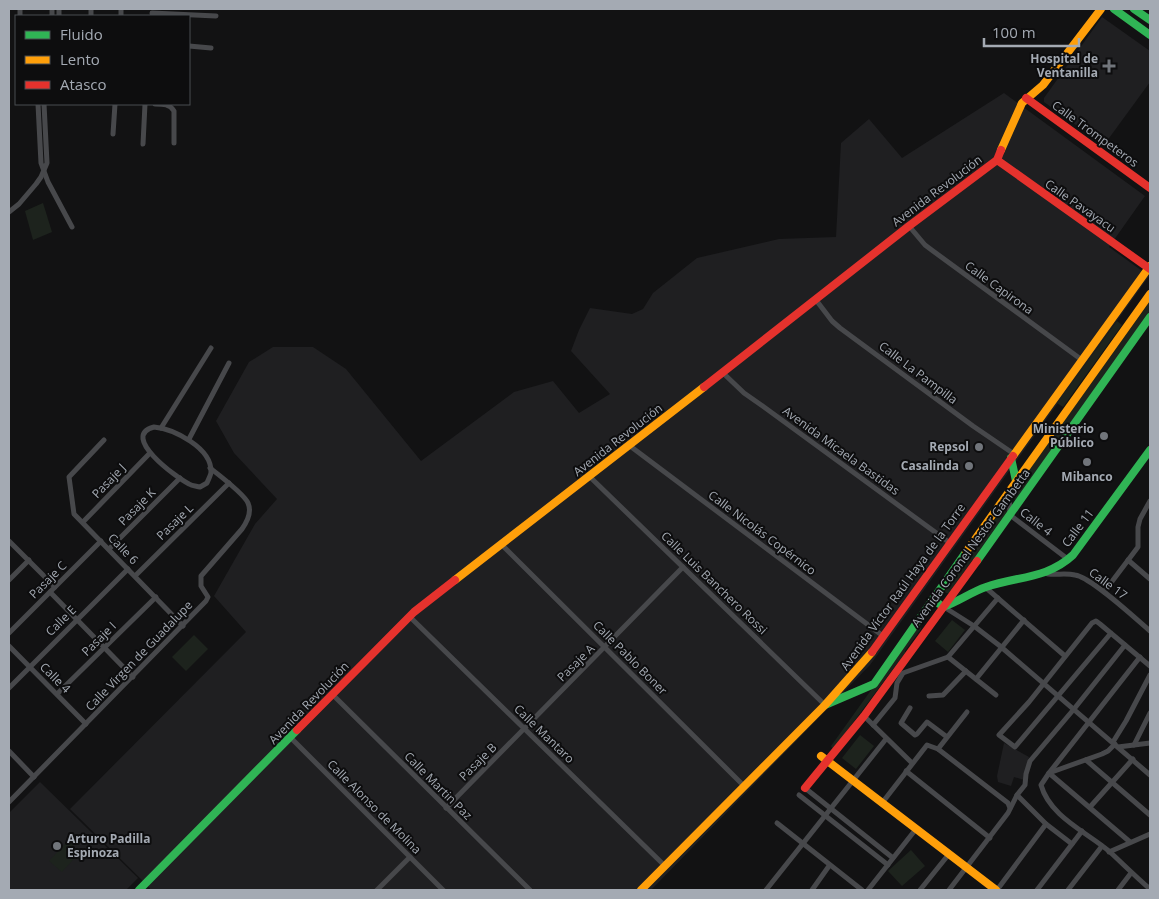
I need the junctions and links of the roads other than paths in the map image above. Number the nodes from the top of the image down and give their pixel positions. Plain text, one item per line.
1 (1101, 9) edge
2 (1114, 9) edge
3 (1134, 9) edge
4 (151, 13) edge
5 (216, 16) dead end
6 (1150, 20) edge
7 (1150, 35) edge
8 (190, 46) edge
9 (211, 48) dead end
10 (1026, 98) junction
11 (38, 105) edge
12 (44, 105) edge
13 (115, 105) edge
14 (145, 105) edge
15 (161, 105) edge
16 (113, 134) dead end
17 (174, 143) dead end
18 (142, 144) dead end
19 (997, 160) junction
20 (44, 172) junction
21 (1150, 188) edge
22 (9, 212) edge
23 (909, 226) junction
24 (72, 227) dead end
25 (1150, 268) edge
26 (1150, 294) edge
27 (816, 300) junction
28 (1150, 318) edge
29 (212, 348) dead end
30 (1082, 360) junction
31 (229, 363) dead end
32 (722, 372) junction
33 (161, 428) junction
34 (189, 439) junction
35 (104, 440) dead end
36 (630, 446) junction
37 (1150, 451) edge
38 (149, 454) junction
39 (1013, 456) junction
40 (210, 468) junction
41 (589, 476) junction
42 (180, 478) junction
43 (1016, 481) junction
44 (229, 483) junction
45 (1009, 492) junction
46 (1150, 501) edge
47 (1010, 515) junction
48 (83, 522) junction
49 (9, 541) edge
50 (101, 541) junction
51 (950, 543) junction
52 (501, 544) junction
53 (109, 549) junction
54 (29, 560) junction
55 (1069, 560) junction
56 (1128, 560) junction
57 (683, 567) junction
58 (128, 569) junction
59 (1046, 573) junction
60 (134, 576) junction
61 (1150, 579) edge
62 (9, 580) edge
63 (55, 587) junction
64 (985, 587) junction
65 (940, 589) junction
66 (50, 592) junction
67 (1104, 592) junction
68 (156, 597) junction
69 (950, 597) junction
70 (998, 598) junction
71 (933, 599) junction
72 (943, 607) junction
73 (410, 617) junction
74 (920, 618) junction
75 (76, 620) junction
76 (1024, 620) junction
77 (930, 625) junction
78 (183, 626) junction
79 (974, 626) junction
80 (1150, 631) edge
81 (9, 633) edge
82 (1110, 633) junction
83 (883, 636) junction
84 (1125, 645) junction
85 (9, 646) edge
86 (104, 648) junction
87 (605, 648) junction
88 (1002, 648) junction
89 (1065, 656) junction
90 (948, 657) junction
91 (1140, 657) junction
92 (1150, 666) edge
93 (30, 667) junction
94 (966, 671) junction
95 (1150, 675) edge
96 (133, 677) junction
97 (976, 680) junction
98 (1044, 683) junction
99 (9, 688) edge
100 (57, 694) junction
101 (333, 695) junction
102 (996, 695) dead end
103 (1059, 695) junction
104 (929, 696) dead end
105 (825, 705) junction
106 (910, 708) dead end
107 (1074, 709) junction
108 (967, 712) dead end
109 (1150, 714) edge
110 (864, 716) junction
111 (1089, 722) junction
112 (86, 724) junction
113 (873, 725) junction
114 (525, 729) junction
115 (947, 737) junction
116 (291, 738) junction
117 (886, 738) junction
118 (1116, 744) junction
119 (1149, 744) edge
120 (1134, 745) junction
121 (938, 749) junction
122 (9, 751) edge
123 (824, 758) junction
124 (1133, 759) junction
125 (1086, 760) junction
126 (912, 763) junction
127 (906, 771) junction
128 (1048, 773) junction
129 (1150, 775) edge
130 (34, 777) junction
131 (853, 780) junction
132 (1112, 782) junction
133 (744, 786) junction
134 (805, 788) joint
135 (799, 795) dead end
136 (1017, 796) junction
137 (9, 802) edge
138 (882, 803) junction
139 (1090, 807) junction
140 (446, 808) junction
141 (1010, 808) junction
142 (830, 809) junction
143 (1150, 815) edge
144 (824, 816) junction
145 (777, 823) dead end
146 (1046, 824) junction
147 (916, 829) junction
148 (1082, 831) junction
149 (1150, 834) edge
150 (990, 838) junction
151 (1130, 842) junction
152 (802, 844) junction
153 (1072, 844) junction
154 (1102, 846) junction
155 (1109, 852) junction
156 (949, 854) junction
157 (410, 857) junction
158 (894, 858) junction
159 (888, 865) junction
160 (665, 866) junction
161 (829, 866) junction
162 (967, 868) junction
163 (1131, 873) junction
164 (1150, 889) edge
165 (138, 890) edge
166 (377, 890) edge
167 (443, 890) edge
168 (530, 890) edge
169 (641, 890) edge
170 (766, 890) edge
171 (812, 890) edge
172 (862, 890) edge
173 (868, 890) edge
174 (920, 890) edge
175 (948, 890) edge
176 (997, 890) edge
177 (1037, 890) edge
178 (1068, 890) edge
179 (1118, 890) edge

1 - 10 main road, Avenida Revolución
2 - 7 main road
3 - 6 main road
4 - 5 street
8 - 9 street
10 - 19 main road, Avenida Revolución
10 - 21 main road, Calle Trompeteros
11 - 20 street
12 - 20 street
13 - 16 street
14 - 18 street
15 - 17 street
19 - 23 main road, Avenida Revolución
19 - 25 main road, Calle Pavayacu
20 - 22 street
20 - 24 street
23 - 27 main road, Avenida Revolución
23 - 30 street, Calle Capirona
25 - 30 main road, Avenida Víctor Raúl Haya de la Torre
26 - 43 main road, Avenida Coronel Nestor Gambetta
27 - 32 main road, Avenida Revolución
27 - 39 street, Calle La Pampilla
28 - 47 main road, Avenida Coronel Nestor Gambetta
29 - 33 street
30 - 39 main road, Avenida Víctor Raúl Haya de la Torre
31 - 34 street
32 - 36 main road, Avenida Revolución
32 - 51 street, Avenida Micaela Bastidas
33 - 34 street
33 - 38 street
34 - 40 street
35 - 48 street, Calle 6
36 - 41 main road, Avenida Revolución
36 - 83 street, Calle Nicolás Copérnico
37 - 55 main road, Calle 11
38 - 42 street
38 - 48 street, Pasaje J
39 - 43 main road
39 - 51 main road, Avenida Víctor Raúl Haya de la Torre
40 - 42 street
40 - 44 street, Calle Virgen de Guadalupe
41 - 52 main road, Avenida Revolución
41 - 57 street, Calle Luis Banchero Rossi
42 - 53 street, Pasaje K
43 - 45 main road, Avenida Coronel Nestor Gambetta
44 - 60 street, Pasaje L
44 - 78 street, Calle Virgen de Guadalupe
45 - 47 street, Calle 4
45 - 65 main road, Avenida Coronel Nestor Gambetta
46 - 56 street
47 - 55 street, Calle 4
47 - 69 main road, Avenida Coronel Nestor Gambetta
48 - 50 street, Calle 6
49 - 54 street
50 - 53 street, Calle 6
50 - 63 street, Pasaje C
51 - 83 main road, Avenida Víctor Raúl Haya de la Torre
52 - 73 main road, Avenida Revolución
52 - 87 street, Calle Pablo Boner
53 - 58 street, Calle 6
54 - 62 street
54 - 63 street
55 - 59 main road, Calle 11
56 - 61 street
56 - 67 street
57 - 87 street, Pasaje A
57 - 105 street, Calle Luis Banchero Rossi
58 - 60 street, Calle 6
58 - 75 street, Calle E
59 - 64 main road, Calle 11
59 - 67 street, Calle 17
60 - 68 street, Calle 6
63 - 66 street, Pasaje C
64 - 70 street
64 - 72 main road, Calle 11
65 - 69 main road
65 - 71 main road, Avenida Coronel Nestor Gambetta
66 - 75 street
66 - 81 street, Pasaje C
67 - 80 street, Calle 17
68 - 78 street, Calle 6
68 - 86 street, Pasaje I
69 - 72 main road, Avenida Coronel Nestor Gambetta
70 - 76 street
70 - 79 street
71 - 72 main road
71 - 74 main road, Avenida Coronel Nestor Gambetta
72 - 77 main road, Avenida Coronel Nestor Gambetta
72 - 79 street
73 - 101 main road, Avenida Revolución
73 - 114 street, Calle Mantaro
74 - 77 main road
74 - 105 main road, Avenida Coronel Nestor Gambetta
75 - 86 street
75 - 93 street, Calle E
76 - 88 street
76 - 89 street
77 - 110 main road, Avenida Coronel Nestor Gambetta
78 - 96 street, Calle Virgen de Guadalupe
79 - 88 street
79 - 90 street
82 - 84 street
82 - 89 street
82 - 103 street
83 - 105 main road, Avenida Víctor Raúl Haya de la Torre
84 - 91 street
84 - 107 street
85 - 93 street, Calle 4
86 - 96 street
86 - 100 street, Pasaje I
87 - 114 street, Pasaje A
87 - 133 street, Calle Pablo Boner
88 - 97 street
88 - 98 street
89 - 98 street
90 - 94 street
90 - 113 street
91 - 92 street
91 - 111 street
93 - 99 street, Calle E
93 - 100 street, Calle 4
94 - 97 street
94 - 104 street
95 - 118 street
96 - 112 street, Calle Virgen de Guadalupe
97 - 102 street
98 - 103 street
98 - 103 street
100 - 112 street, Calle 4
101 - 116 main road, Avenida Revolución
101 - 140 street, Calle Martin Paz
103 - 107 street
105 - 133 main road, Avenida Víctor Raúl Haya de la Torre
106 - 115 street
107 - 111 street
107 - 136 street
108 - 115 street
109 - 120 street
110 - 113 street
110 - 123 main road, Avenida Coronel Nestor Gambetta
111 - 118 street
111 - 128 street
112 - 130 street, Calle Virgen de Guadalupe
113 - 117 street
114 - 140 street, Pasaje B
114 - 160 street, Calle Mantaro
115 - 121 street
116 - 157 street, Calle Alonso de Molina
116 - 165 main road, Avenida Revolución
117 - 126 street
117 - 131 street
118 - 120 street
118 - 124 street
118 - 125 street
119 - 120 street
121 - 126 street
121 - 141 street
122 - 130 street
123 - 131 main road
123 - 134 main road, Avenida Coronel Nestor Gambetta
124 - 129 street
124 - 132 street
125 - 128 street
125 - 132 street
126 - 127 street
127 - 138 street
127 - 150 street
128 - 139 street
128 - 148 street
130 - 137 street, Calle Virgen de Guadalupe
131 - 138 main road
131 - 142 street
132 - 139 street
132 - 143 street
133 - 160 main road, Avenida Víctor Raúl Haya de la Torre
134 - 142 street
135 - 144 street
136 - 141 street
136 - 146 street
138 - 147 main road
139 - 151 street
140 - 168 street, Calle Martin Paz
141 - 150 street
142 - 144 street
142 - 158 street
144 - 152 street
144 - 159 street
145 - 152 street
146 - 153 street
146 - 176 street
147 - 156 main road
147 - 158 street
148 - 153 street
148 - 154 street
149 - 151 street
150 - 162 street
151 - 155 street
152 - 161 street
152 - 170 street
153 - 177 street
154 - 155 street
154 - 178 street
155 - 163 street
156 - 162 main road
156 - 174 street
157 - 166 street
157 - 167 street, Calle Alonso de Molina
158 - 159 street
159 - 173 street
160 - 169 main road, Avenida Víctor Raúl Haya de la Torre
161 - 171 street
161 - 172 street
162 - 175 street
162 - 176 main road
163 - 164 street
163 - 179 street

